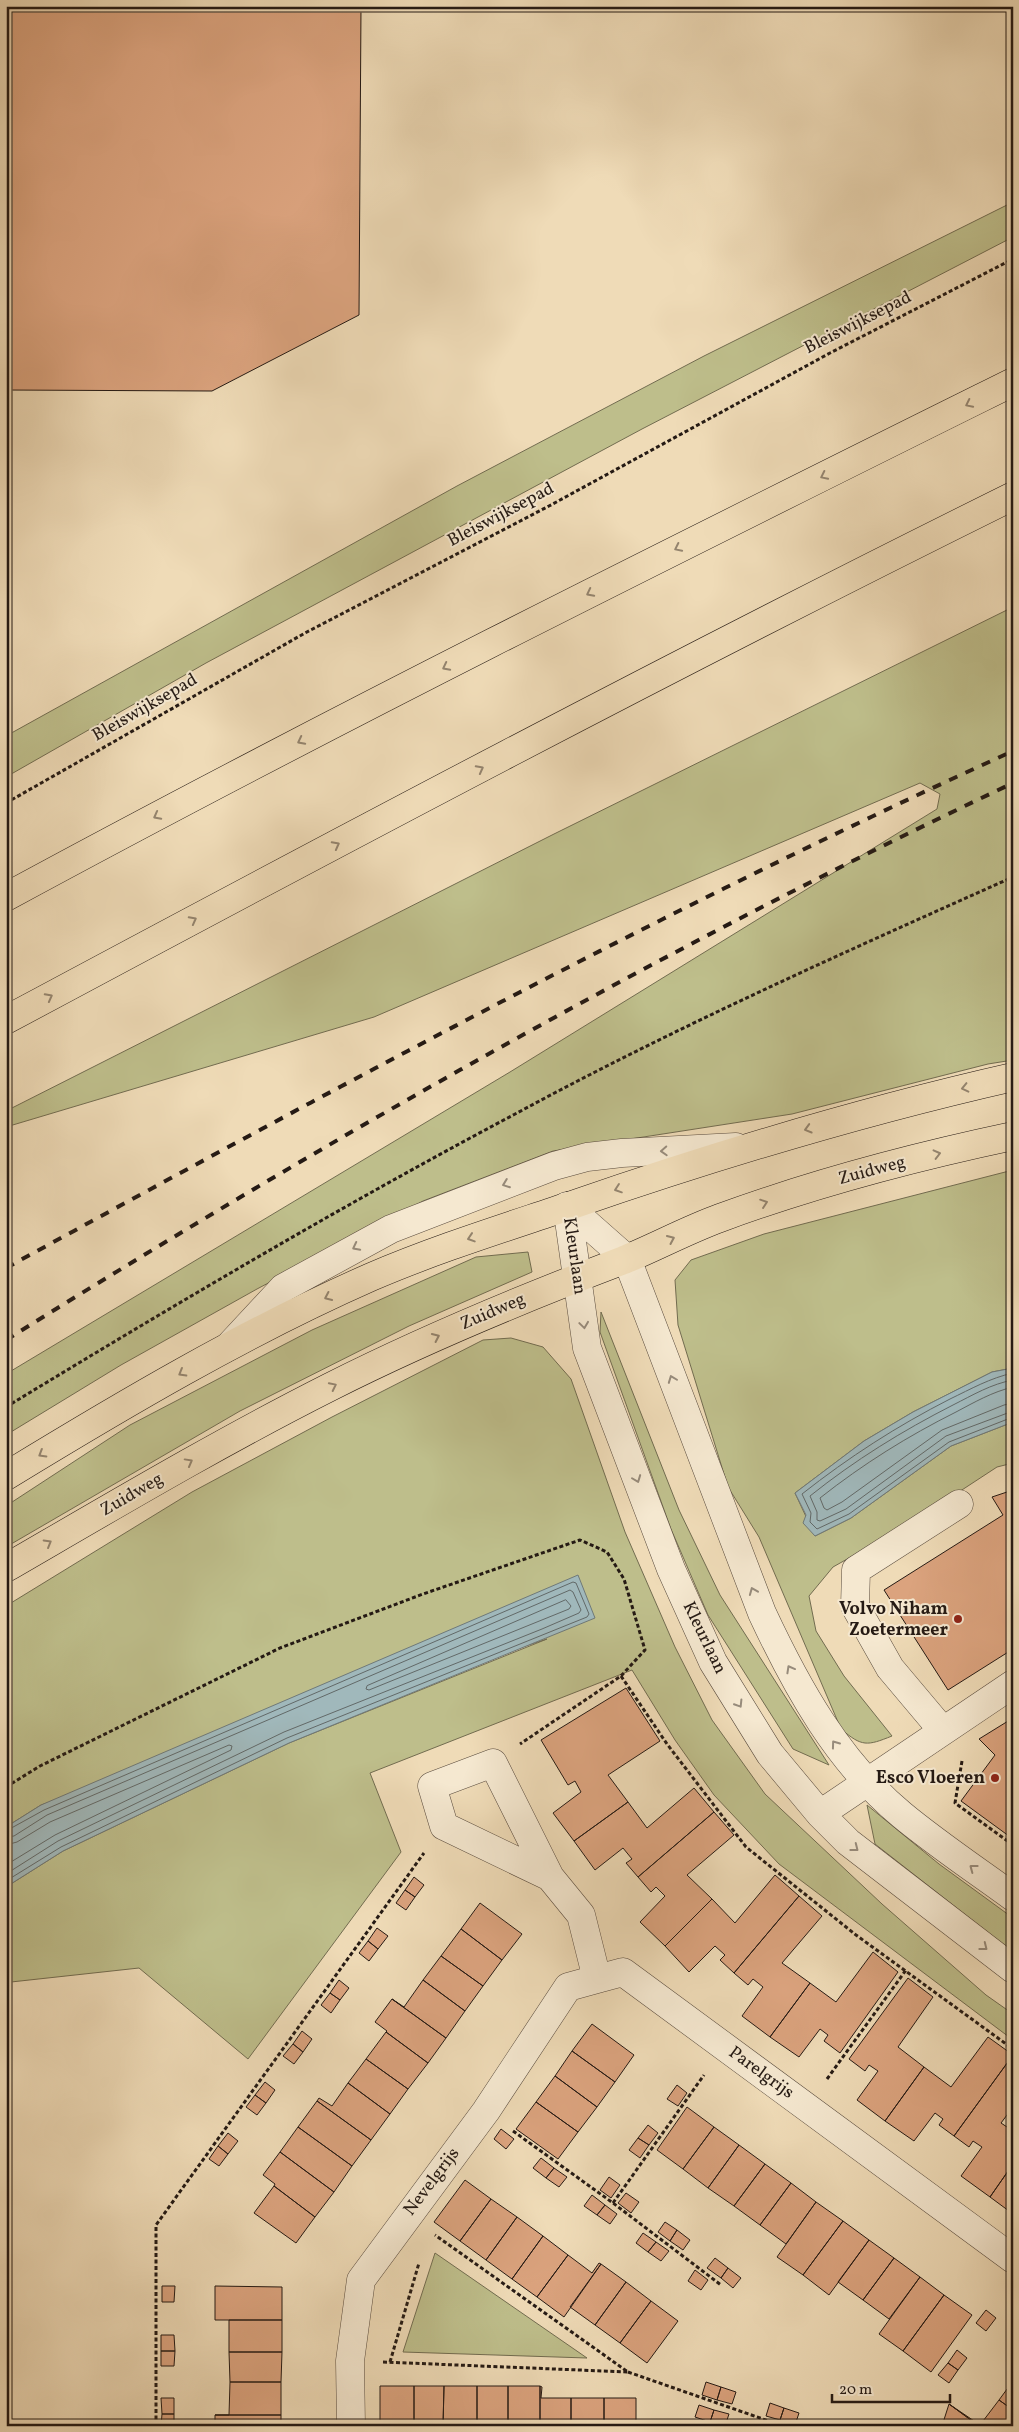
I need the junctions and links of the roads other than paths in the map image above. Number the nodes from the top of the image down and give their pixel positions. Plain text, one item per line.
1 (1013, 382) edge
2 (1013, 496) edge
3 (6, 897) edge
4 (6, 1020) edge
5 (1013, 1077) edge
6 (1013, 1136) edge
7 (747, 1146) junction
8 (567, 1206) junction
9 (627, 1259) junction
10 (577, 1277) junction
11 (225, 1350) junction
12 (6, 1476) edge
13 (959, 1504) dead end
14 (6, 1568) edge
15 (1013, 1684) edge
16 (943, 1731) junction
17 (867, 1781) junction
18 (820, 1814) junction
19 (550, 1877) junction
20 (1013, 1897) edge
21 (1013, 1969) edge
22 (597, 1979) junction
23 (1013, 2259) edge
24 (350, 2426) edge

1 -> 3 main road
4 -> 2 main road
5 -> 7 main road
9 -> 6 main road, Zuidweg
7 -> 8 main road
7 -> 11 street
8 - 9 street, Kleurlaan
8 - 10 street, Kleurlaan
8 -> 11 main road
9 - 10 main road, Zuidweg
17 -> 9 street, Kleurlaan
14 -> 10 main road, Zuidweg
10 -> 18 street, Kleurlaan
11 -> 12 main road
13 - 16 street
15 - 16 street
16 - 17 street
17 - 18 street
20 -> 17 street, Kleurlaan
18 -> 21 street, Kleurlaan
19 - 19 street
19 - 22 street
22 - 23 street, Parelgrijs
22 - 24 street, Nevelgrijs

